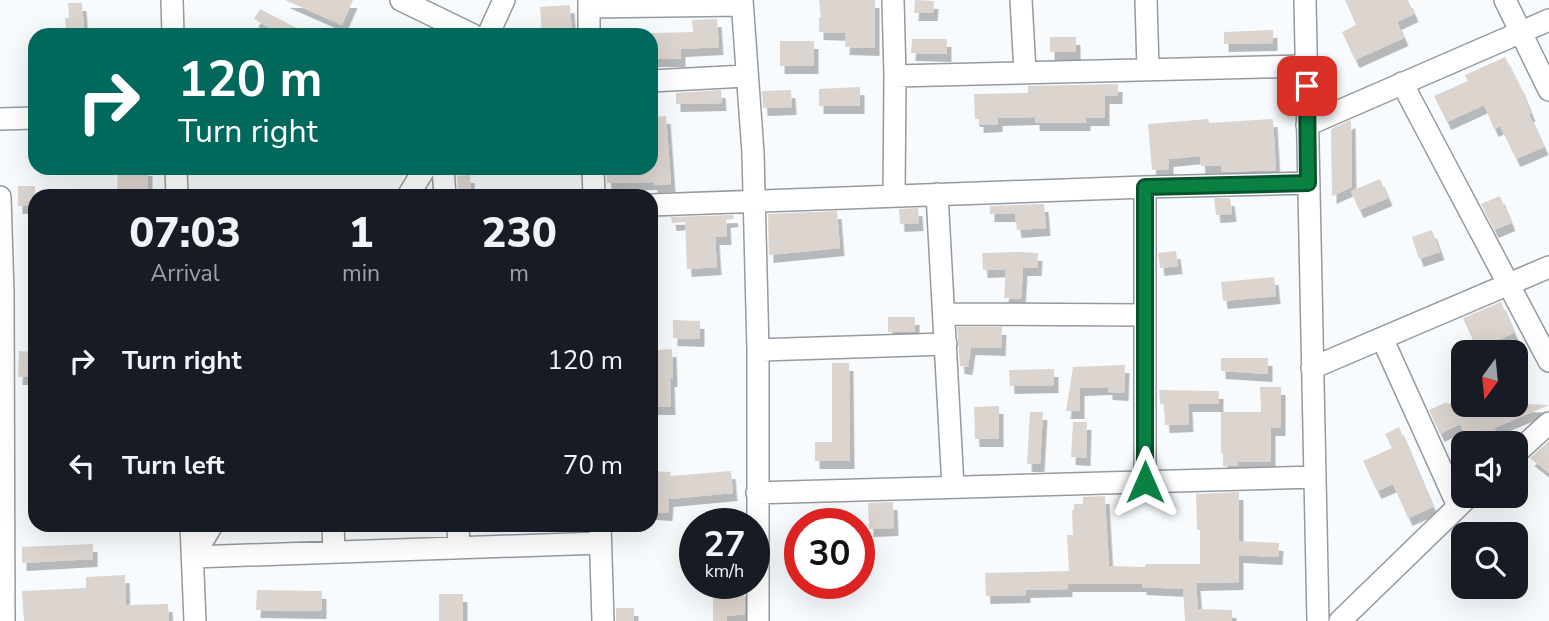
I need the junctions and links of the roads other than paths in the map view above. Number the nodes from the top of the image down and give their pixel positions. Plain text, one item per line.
1 (172, 0) edge
2 (401, 0) edge
3 (504, 0) edge
4 (893, 0) edge
5 (1021, 0) edge
6 (1146, 0) edge
7 (1305, 0) edge
8 (1505, 0) edge
9 (742, 3) edge
10 (589, 4) edge
11 (1549, 20) edge
12 (173, 28) edge
13 (459, 28) edge
14 (491, 28) edge
15 (589, 28) edge
16 (1521, 32) junction
17 (1306, 66) junction
18 (1148, 69) junction
19 (1025, 72) junction
20 (746, 76) junction
21 (895, 76) junction
22 (658, 81) edge
23 (1402, 83) junction
24 (1549, 90) edge
25 (28, 118) edge
26 (0, 119) edge
27 (1307, 125) junction
28 (1308, 183) junction
29 (1145, 187) junction
30 (937, 194) junction
31 (894, 196) junction
32 (0, 197) edge
33 (754, 201) junction
34 (658, 205) edge
35 (1549, 267) edge
36 (1510, 284) junction
37 (1, 293) edge
38 (944, 314) junction
39 (1145, 315) junction
40 (1382, 338) junction
41 (946, 344) junction
42 (758, 350) junction
43 (1549, 360) edge
44 (1312, 368) junction
45 (1549, 423) edge
46 (1528, 442) edge
47 (1451, 475) edge
48 (1315, 477) junction
49 (1145, 482) junction
50 (953, 487) junction
51 (757, 493) junction
52 (1457, 508) edge
53 (191, 532) edge
54 (208, 532) edge
55 (333, 532) edge
56 (458, 532) edge
57 (600, 534) edge
58 (459, 548) junction
59 (334, 552) junction
60 (193, 557) junction
61 (4, 621) edge
62 (195, 621) edge
63 (603, 621) edge
64 (758, 621) edge
65 (1318, 621) edge
66 (1340, 621) edge

1 - 12 street
2 - 13 street
3 - 14 street
4 - 21 street
5 - 19 street
6 - 18 street
7 - 17 street
8 - 16 street
9 - 10 street
9 - 20 street
10 - 15 street
11 - 16 street
16 - 23 street
16 - 24 street
17 - 18 street
17 - 27 street
18 - 19 street
19 - 21 street
20 - 22 street
20 - 33 street
21 - 31 street
23 - 27 street
23 - 36 street
25 - 26 street
27 - 28 street
28 - 29 street
28 - 44 street
29 - 30 street
29 - 39 street
30 - 31 street
30 - 38 street
31 - 33 street
32 - 37 street
33 - 34 street
33 - 42 street
35 - 36 street
36 - 40 street
36 - 43 street
37 - 61 street
38 - 39 street
38 - 41 street
39 - 49 street
40 - 44 street
40 - 47 street
41 - 42 street
41 - 50 street
42 - 51 street
44 - 48 street
45 - 46 street
48 - 49 street
48 - 65 street
49 - 50 street
50 - 51 street
51 - 64 street
52 - 66 street
53 - 60 street
54 - 60 street
55 - 59 street
56 - 58 street
57 - 58 street
57 - 63 street
58 - 59 street
59 - 60 street
60 - 62 street

